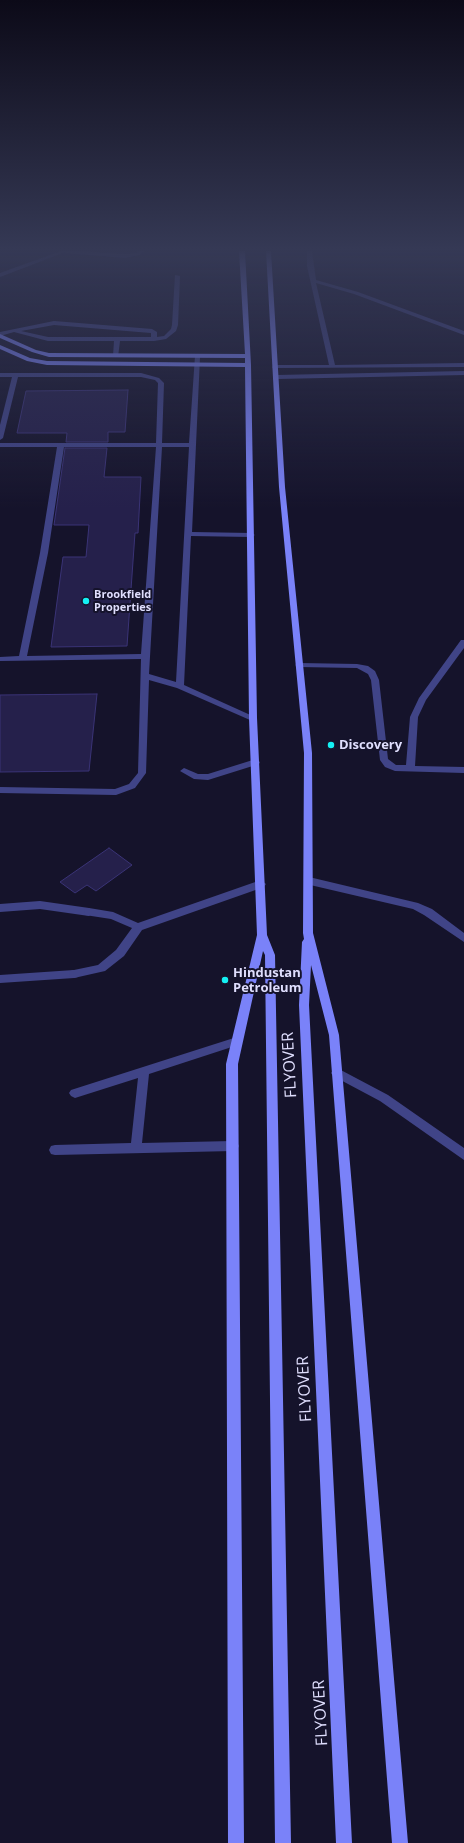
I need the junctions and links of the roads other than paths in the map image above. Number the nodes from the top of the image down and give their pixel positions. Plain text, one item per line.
1 (4, 337) edge
2 (40, 337) edge
3 (166, 337) edge
4 (247, 337) edge
5 (274, 337) edge
6 (326, 337) edge
7 (117, 339) junction
8 (154, 339) joint
9 (0, 347) edge
10 (49, 355) junction
11 (116, 356) junction
12 (197, 356) junction
13 (248, 360) junction
14 (47, 363) junction
15 (195, 364) junction
16 (353, 365) junction
17 (464, 365) edge
18 (332, 366) junction
19 (276, 372) junction
20 (464, 373) edge
21 (15, 375) junction
22 (355, 375) junction
23 (0, 376) edge
24 (0, 436) edge
25 (61, 444) junction
26 (159, 444) junction
27 (0, 445) edge
28 (192, 445) junction
29 (187, 534) junction
30 (251, 535) junction
31 (464, 642) edge
32 (145, 656) junction
33 (0, 659) edge
34 (22, 659) junction
35 (300, 665) junction
36 (145, 676) junction
37 (180, 686) junction
38 (253, 718) junction
39 (256, 762) junction
40 (410, 769) junction
41 (464, 770) edge
42 (184, 771) dead end
43 (0, 790) edge
44 (309, 881) junction
45 (260, 884) junction
46 (0, 908) edge
47 (138, 927) junction
48 (308, 933) junction
49 (262, 935) junction
50 (464, 938) edge
51 (0, 979) edge
52 (237, 1041) junction
53 (144, 1071) junction
54 (337, 1073) junction
55 (75, 1093) dead end
56 (232, 1146) junction
57 (136, 1148) junction
58 (55, 1150) dead end
59 (464, 1155) edge
60 (236, 1843) edge
61 (284, 1843) edge
62 (344, 1843) edge
63 (400, 1843) edge

1 - 10 main road
2 - 7 street
3 - 8 street
4 - 13 main road
5 - 19 main road
6 - 18 street
7 - 8 street
7 - 11 street
9 - 14 main road
10 - 11 main road
10 - 14 main road
11 - 12 main road
12 - 13 main road
12 - 15 street
13 - 15 main road
13 - 30 main road
14 - 15 main road
15 - 28 street
16 - 17 street
16 - 18 street
16 - 22 street
18 - 19 street
19 - 22 street
19 - 35 main road
20 - 22 street
21 - 23 street
21 - 24 street
21 - 26 street
25 - 26 street
25 - 27 street
25 - 34 street
26 - 28 street
26 - 32 street
28 - 29 street
29 - 30 street
29 - 37 street
30 - 38 main road
31 - 40 street
32 - 34 street
32 - 36 street
33 - 34 street
35 - 40 street
35 - 44 main road
36 - 37 street
36 - 43 street
37 - 38 street
38 - 39 main road
39 - 42 street
39 - 45 main road
40 - 41 street
44 - 48 main road
44 - 50 street
45 - 47 street
45 - 49 main road
46 - 47 street
47 - 51 street
48 - 54 main road
48 - 62 main road, FLYOVER
49 - 52 main road
49 - 61 main road, FLYOVER
52 - 53 street
52 - 56 main road
53 - 55 street
53 - 57 street
54 - 59 street
54 - 63 main road
56 - 57 street
56 - 60 main road
57 - 58 street

